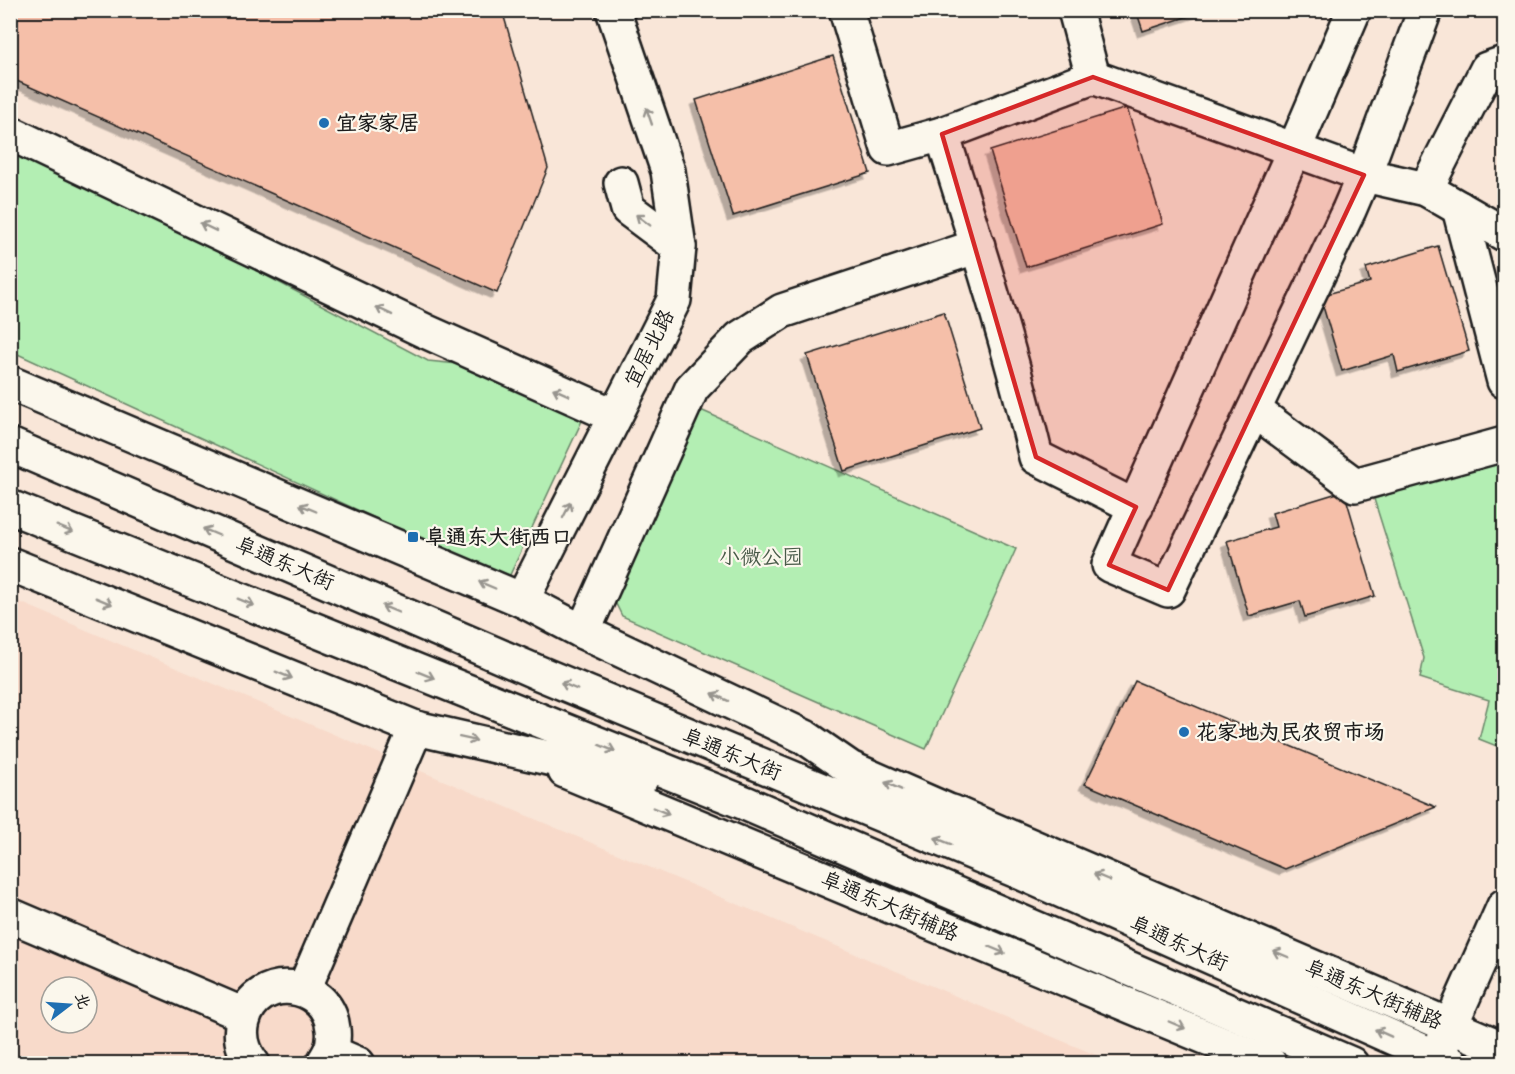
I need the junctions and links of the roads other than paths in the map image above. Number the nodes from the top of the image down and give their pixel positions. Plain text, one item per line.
1 (613, 10) edge
2 (846, 10) edge
3 (1075, 10) edge
4 (1354, 10) edge
5 (1425, 10) edge
6 (1504, 63) edge
7 (1093, 77) junction
8 (10, 133) edge
9 (942, 134) junction
10 (1294, 150) junction
11 (1364, 175) junction
12 (621, 183) dead end
13 (1426, 189) junction
14 (1459, 208) junction
15 (1504, 234) edge
16 (978, 246) junction
17 (679, 247) junction
18 (1504, 381) edge
19 (10, 383) edge
20 (1254, 410) junction
21 (615, 416) junction
22 (1504, 444) edge
23 (10, 445) edge
24 (10, 507) edge
25 (1136, 507) junction
26 (10, 564) edge
27 (522, 600) junction
28 (583, 632) junction
29 (416, 728) junction
30 (510, 748) junction
31 (745, 803) junction
32 (946, 810) junction
33 (1017, 872) junction
34 (1504, 906) edge
35 (10, 915) edge
36 (304, 989) junction
37 (244, 1015) junction
38 (1451, 1026) junction
39 (1504, 1049) edge
40 (337, 1060) edge
41 (1441, 1061) edge
42 (253, 1064) edge
43 (1270, 1064) edge
44 (1351, 1064) edge

17 -> 1 street, 宜居北路
2 - 9 street
3 - 7 street
4 - 10 street
5 - 11 street
6 - 13 street
7 - 9 street
7 - 10 street
21 -> 8 street
9 - 16 street
10 - 11 street
10 - 25 street
11 - 13 street
11 - 20 street
17 -> 12 street
13 - 14 street
14 - 15 street
14 - 18 street
16 - 25 street
16 - 28 street
17 - 21 street, 宜居北路
27 -> 19 street, 阜通东大街辅路
20 - 22 street
20 - 25 street
27 -> 21 street, 宜居北路
33 -> 23 street, 阜通东大街
24 -> 31 street, 阜通东大街
26 -> 29 street
27 - 28 street, 阜通东大街辅路
32 -> 28 street, 阜通东大街辅路
29 -> 30 street
29 - 36 street
30 - 31 street
30 -> 43 street, 阜通东大街辅路
31 - 44 street, 阜通东大街
32 - 33 street
38 -> 32 street, 阜通东大街辅路
41 -> 33 street, 阜通东大街
34 - 38 street
35 - 37 street
36 - 37 street
36 - 40 street
37 - 42 street
38 - 39 street, 阜通东大街辅路
38 - 41 street

